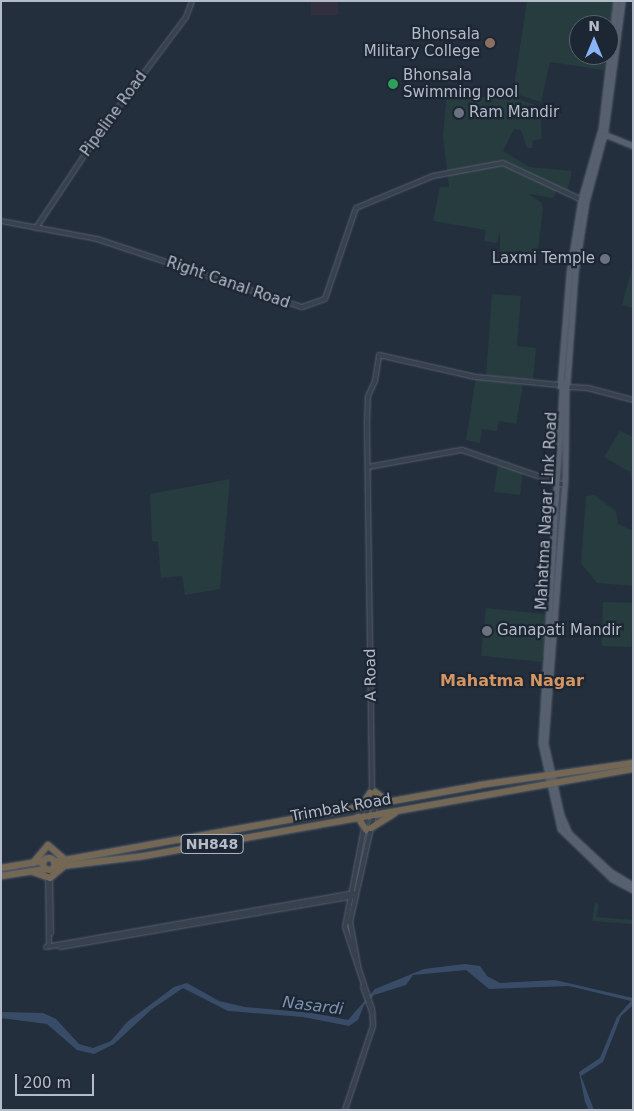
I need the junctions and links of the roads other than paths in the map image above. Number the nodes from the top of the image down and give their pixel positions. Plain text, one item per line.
1 (192, 1) edge
2 (616, 1) edge
3 (622, 1) edge
4 (603, 132) junction
5 (633, 144) edge
6 (583, 201) junction
7 (1, 221) edge
8 (36, 228) junction
9 (564, 386) junction
10 (633, 400) edge
11 (368, 467) junction
12 (561, 484) junction
13 (633, 763) edge
14 (546, 764) junction
15 (633, 769) edge
16 (548, 774) junction
17 (550, 786) junction
18 (373, 790) junction
19 (390, 802) junction
20 (373, 805) junction
21 (361, 807) junction
22 (403, 809) junction
23 (372, 815) junction
24 (358, 817) junction
25 (369, 829) junction
26 (43, 861) junction
27 (33, 863) junction
28 (66, 863) junction
29 (50, 867) junction
30 (1, 868) edge
31 (30, 871) junction
32 (1, 876) edge
33 (49, 878) junction
34 (633, 885) edge
35 (633, 890) edge
36 (353, 895) junction
37 (345, 1110) edge

1 - 8 street, Pipeline Road
2 - 4 main road
3 - 4 main road
4 - 5 main road
4 - 6 main road, Mahatma Nagar Link Road
6 - 8 street, Right Canal Road
6 - 9 main road, Mahatma Nagar Link Road
7 - 8 street, Right Canal Road
9 - 10 street
9 - 11 street, A Road
9 - 12 main road, Mahatma Nagar Link Road
11 - 12 street
11 - 18 street, A Road
12 - 14 main road, Mahatma Nagar Link Road
13 - 16 highway, Trimbak Road
14 - 16 main road, Mahatma Nagar Link Road
14 - 16 main road
15 - 17 highway, Trimbak Road / NH848
16 - 17 main road, Mahatma Nagar Link Road
16 - 19 highway, Trimbak Road
17 - 22 highway, Trimbak Road / NH848
17 - 34 main road
17 - 35 main road
18 - 19 highway
18 - 20 street, A Road
18 - 21 highway
19 - 20 highway, NH848
20 - 21 highway, NH848
20 - 23 street
21 - 28 highway, Trimbak Road / NH848
22 - 23 highway, Trimbak Road / NH848
22 - 25 highway
23 - 24 highway, Trimbak Road / NH848
23 - 25 street
24 - 25 highway
24 - 28 highway, Trimbak Road / NH848
25 - 36 street
26 - 27 highway
26 - 29 highway
26 - 29 highway
27 - 28 highway
27 - 30 highway
28 - 29 highway, Trimbak Road
28 - 33 highway
29 - 31 highway, Trimbak Road
29 - 33 street
31 - 32 highway, Trimbak Road
31 - 33 highway
33 - 36 street
36 - 37 street

